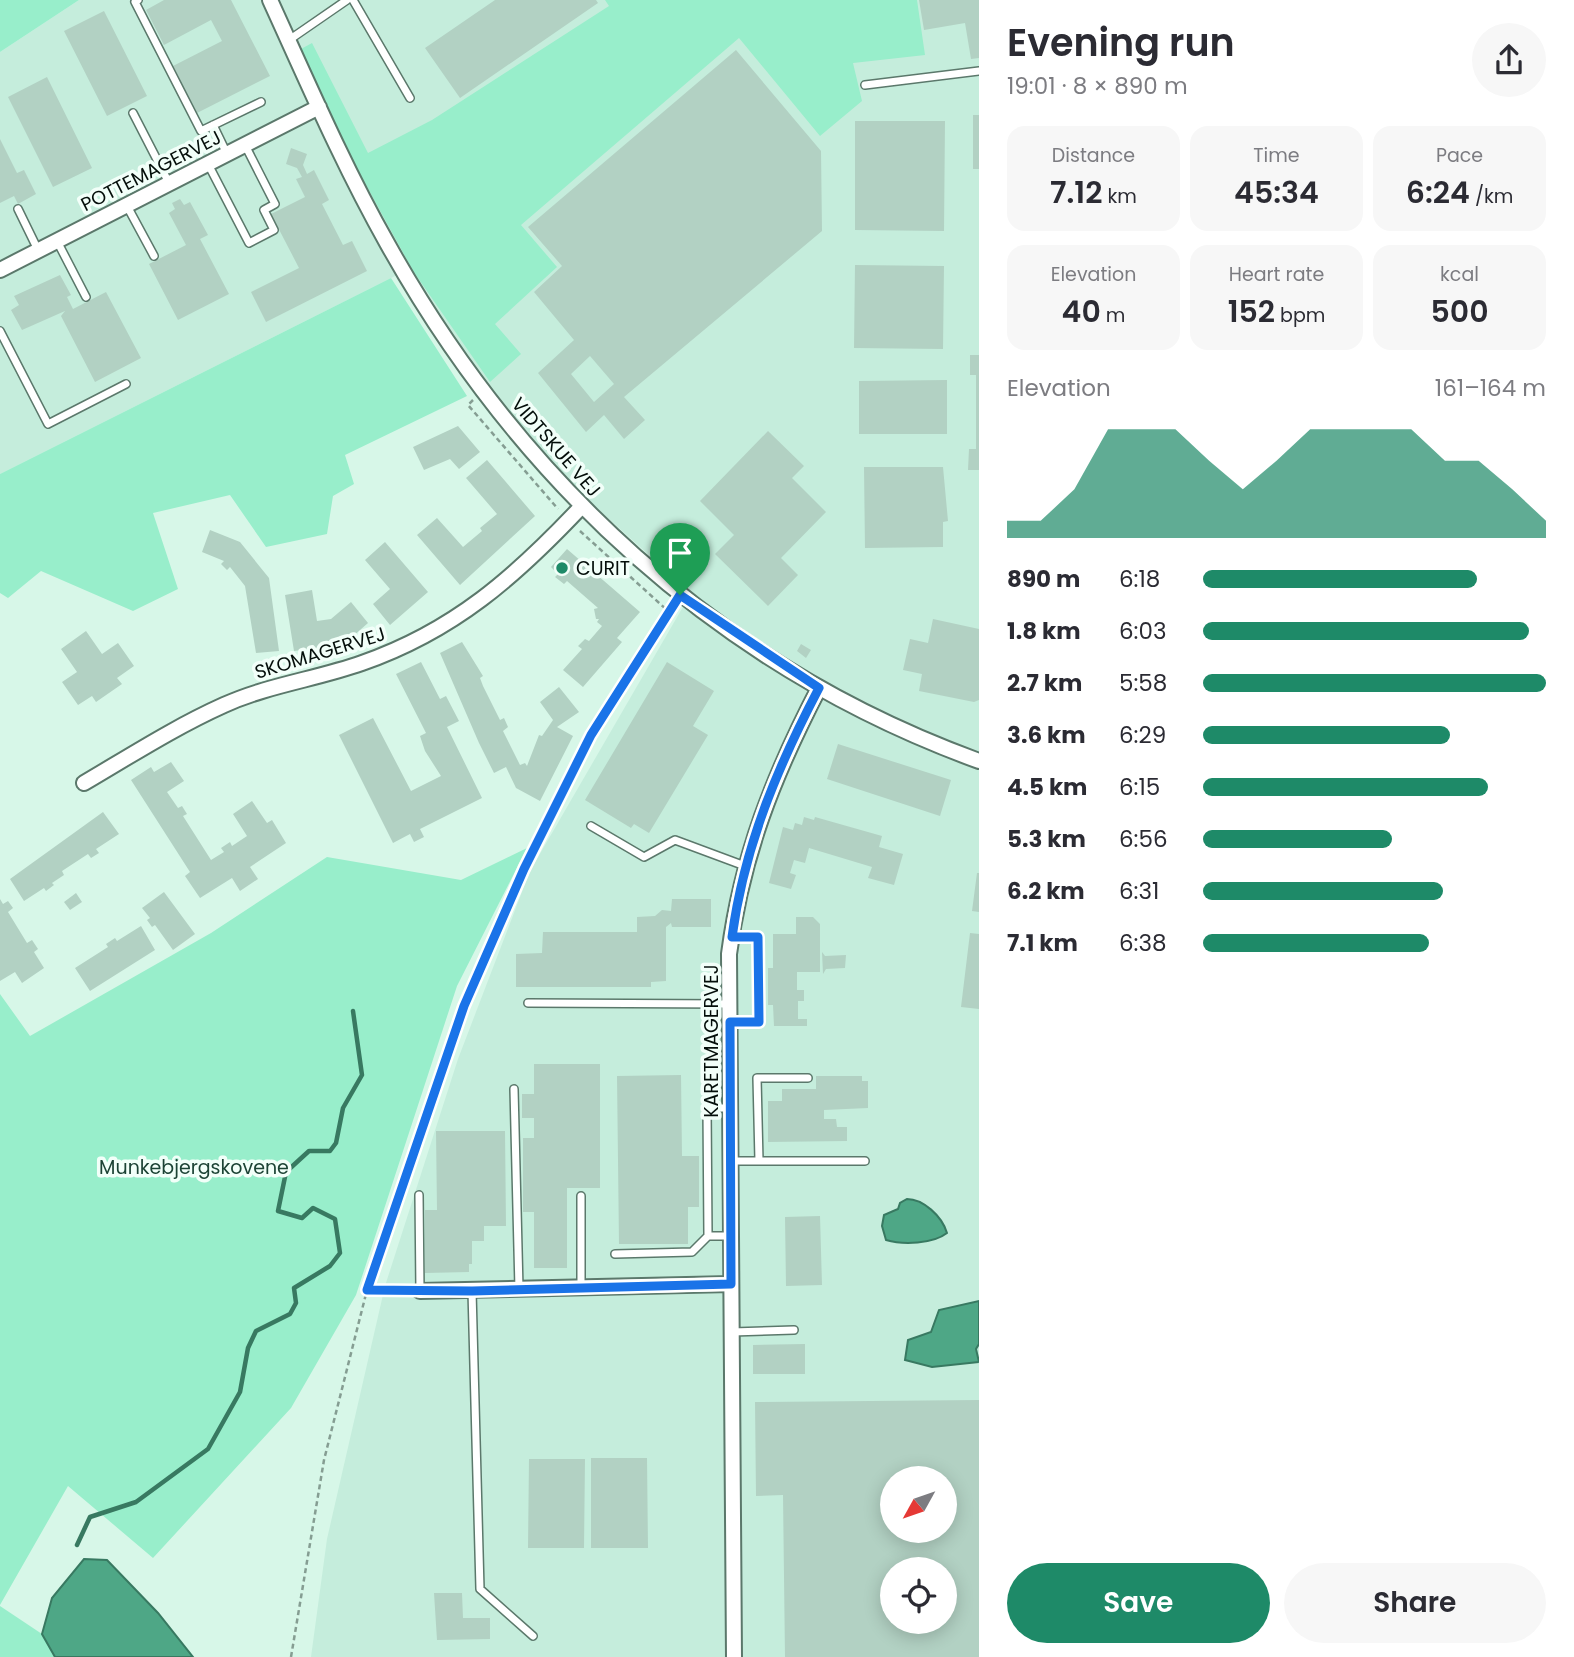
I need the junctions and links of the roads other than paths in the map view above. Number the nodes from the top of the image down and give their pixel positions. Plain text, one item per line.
1 (138, 0) edge
2 (270, 0) edge
3 (347, 0) edge
4 (353, 0) edge
5 (288, 40) junction
6 (979, 71) edge
7 (865, 85) dead end
8 (410, 97) dead end
9 (261, 102) dead end
10 (319, 107) junction
11 (133, 113) dead end
12 (213, 125) junction
13 (245, 145) junction
14 (227, 154) junction
15 (208, 164) junction
16 (169, 183) junction
17 (127, 205) junction
18 (18, 208) dead end
19 (57, 241) junction
20 (38, 250) junction
21 (153, 256) dead end
22 (0, 270) edge
23 (86, 297) dead end
24 (0, 331) edge
25 (126, 384) dead end
26 (580, 507) junction
27 (819, 688) junction
28 (979, 761) edge
29 (85, 783) dead end
30 (591, 826) dead end
31 (745, 866) junction
32 (732, 937) junction
33 (528, 1003) dead end
34 (730, 1004) junction
35 (730, 1022) junction
36 (808, 1078) dead end
37 (514, 1089) dead end
38 (730, 1108) junction
39 (730, 1161) junction
40 (759, 1161) junction
41 (864, 1161) dead end
42 (419, 1195) dead end
43 (581, 1196) dead end
44 (708, 1236) junction
45 (731, 1236) junction
46 (615, 1254) dead end
47 (731, 1284) junction
48 (581, 1288) junction
49 (519, 1289) junction
50 (420, 1291) joint
51 (472, 1291) junction
52 (794, 1330) dead end
53 (731, 1332) junction
54 (533, 1636) dead end
55 (734, 1657) edge

1 - 12 lane
2 - 5 street, VIDTSKUE VEJ
3 - 5 lane
4 - 8 lane
5 - 10 street, VIDTSKUE VEJ
6 - 7 lane
9 - 12 lane
10 - 13 street, POTTEMAGERVEJ
10 - 26 street, VIDTSKUE VEJ
11 - 16 lane
12 - 14 lane
13 - 14 street, POTTEMAGERVEJ
13 - 15 lane
14 - 15 street, POTTEMAGERVEJ
15 - 16 street, POTTEMAGERVEJ
16 - 17 street, POTTEMAGERVEJ
17 - 19 street, POTTEMAGERVEJ
17 - 21 lane
18 - 20 lane
19 - 20 street, POTTEMAGERVEJ
19 - 23 lane
20 - 22 street, POTTEMAGERVEJ
24 - 25 lane
26 - 27 street, VIDTSKUE VEJ
26 - 29 street, SKOMAGERVEJ
27 - 28 street, VIDTSKUE VEJ
27 - 31 street, KARETMAGERVEJ
30 - 31 lane
31 - 32 street, KARETMAGERVEJ
32 - 34 street, KARETMAGERVEJ
32 - 35 lane
33 - 34 lane
34 - 35 street, KARETMAGERVEJ
35 - 38 street, KARETMAGERVEJ
36 - 40 lane
37 - 49 lane
38 - 39 street, KARETMAGERVEJ
38 - 44 lane
39 - 40 lane
39 - 45 street, KARETMAGERVEJ
40 - 41 lane
42 - 50 lane
43 - 48 lane
44 - 45 lane
44 - 46 lane
45 - 47 street, KARETMAGERVEJ
47 - 48 street
47 - 53 street, KARETMAGERVEJ
48 - 49 street
49 - 51 street
50 - 51 street
51 - 54 lane
52 - 53 lane
53 - 55 street, KARETMAGERVEJ

